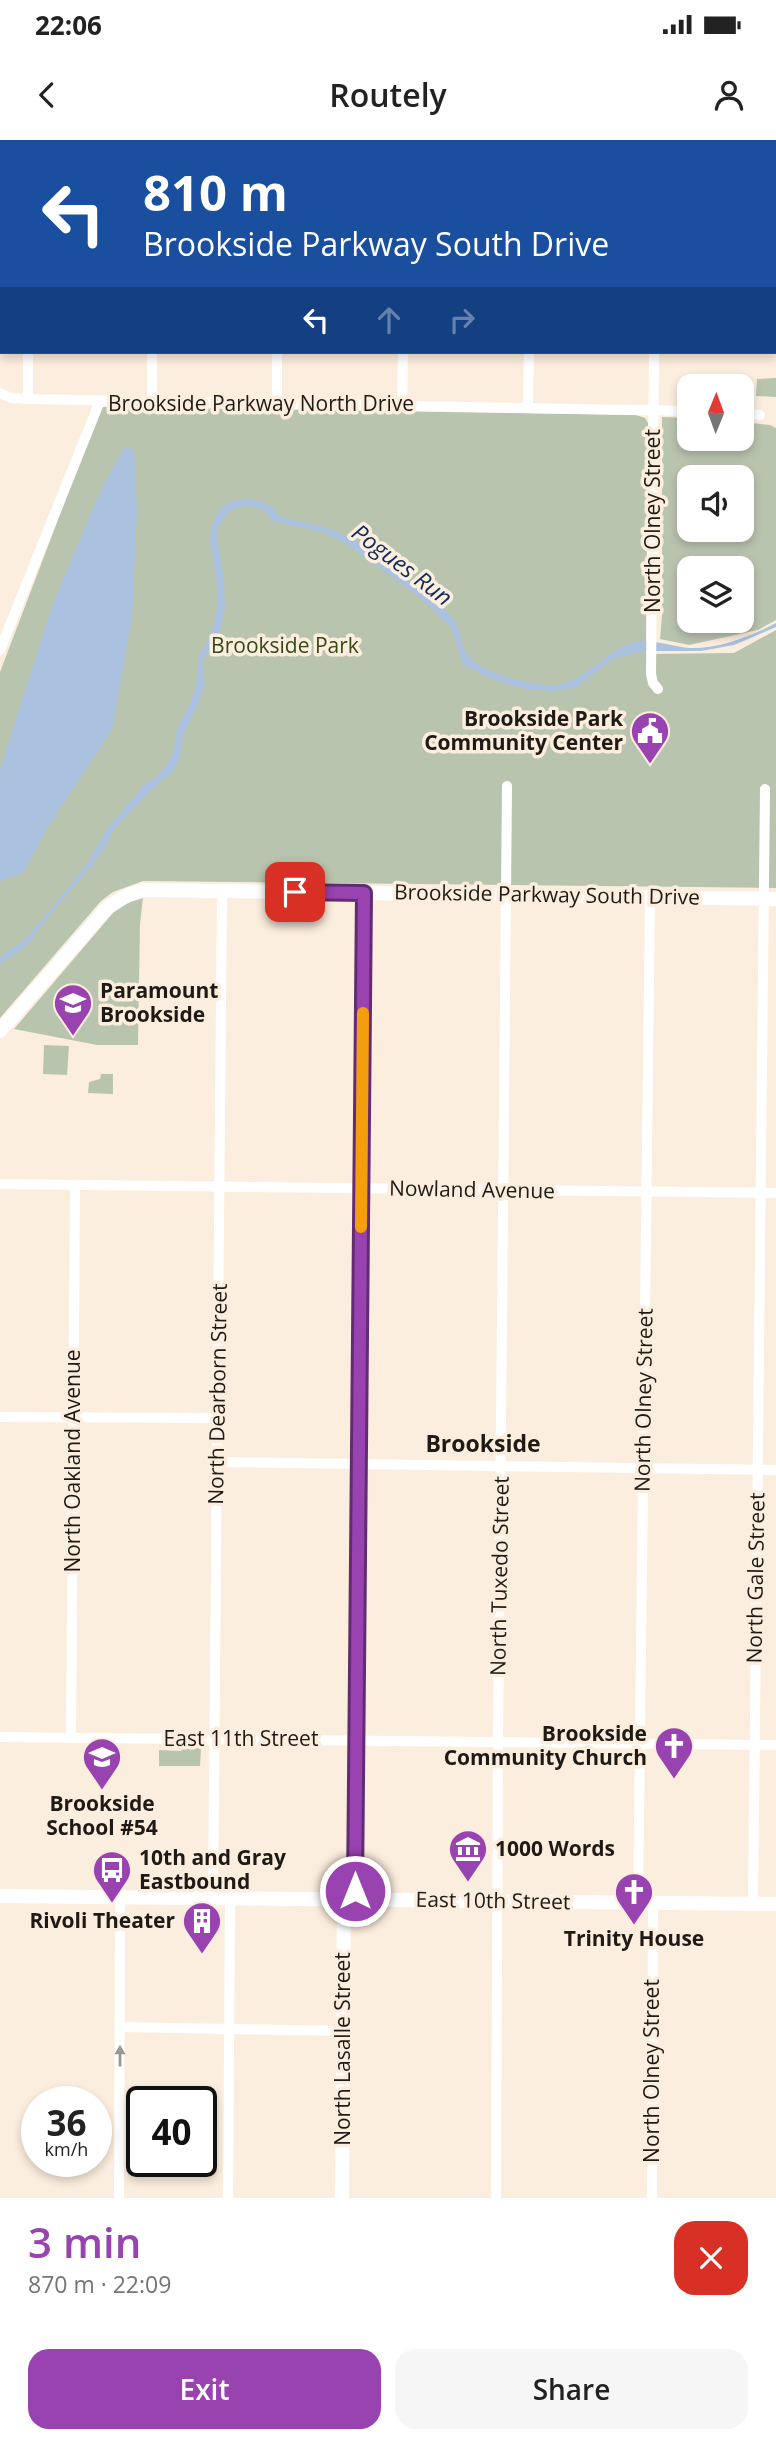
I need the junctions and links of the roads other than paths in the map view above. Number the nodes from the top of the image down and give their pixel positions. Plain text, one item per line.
1 (28, 354) edge
2 (152, 354) edge
3 (278, 354) edge
4 (403, 354) edge
5 (528, 354) edge
6 (654, 354) edge
7 (0, 393) edge
8 (28, 399) junction
9 (100, 401) junction
10 (152, 401) junction
11 (277, 403) junction
12 (402, 405) junction
13 (528, 407) junction
14 (654, 410) junction
15 (677, 411) edge
16 (754, 415) edge
17 (760, 415) dead end
18 (0, 650) edge
19 (658, 689) dead end
20 (507, 786) dead end
21 (765, 789) dead end
22 (222, 890) junction
23 (364, 893) junction
24 (507, 895) junction
25 (650, 897) junction
26 (770, 899) edge
27 (0, 1031) edge
28 (0, 1184) edge
29 (75, 1185) junction
30 (220, 1187) junction
31 (361, 1188) junction
32 (504, 1190) junction
33 (647, 1192) junction
34 (761, 1193) junction
35 (776, 1193) edge
36 (0, 1417) edge
37 (73, 1417) junction
38 (217, 1419) junction
39 (217, 1462) junction
40 (359, 1464) junction
41 (501, 1466) junction
42 (643, 1468) junction
43 (758, 1469) junction
44 (776, 1469) edge
45 (0, 1737) edge
46 (71, 1738) junction
47 (214, 1739) junction
48 (356, 1740) junction
49 (498, 1742) junction
50 (640, 1744) junction
51 (755, 1745) junction
52 (776, 1745) edge
53 (0, 1896) edge
54 (120, 1897) junction
55 (213, 1898) junction
56 (230, 1898) junction
57 (349, 1900) junction
58 (498, 1901) junction
59 (638, 1903) junction
60 (653, 1903) junction
61 (753, 1904) junction
62 (776, 1904) edge
63 (120, 2027) junction
64 (229, 2029) junction
65 (343, 2032) junction
66 (119, 2198) edge
67 (228, 2198) edge
68 (342, 2198) edge
69 (496, 2198) edge
70 (652, 2198) edge

1 - 8 street
2 - 10 street
3 - 11 street
4 - 12 street
5 - 13 street
6 - 14 street, North Olney Street
7 - 8 street
8 - 9 street
9 - 10 street, Brookside Parkway North Drive
9 - 18 street, Brookside Parkway North Drive
10 - 11 street, Brookside Parkway North Drive
11 - 12 street, Brookside Parkway North Drive
12 - 13 street, Brookside Parkway North Drive
13 - 14 street, Brookside Parkway North Drive
14 - 15 street, Brookside Parkway North Drive
14 - 19 street, North Olney Street
16 - 17 street
20 - 24 street, North Tuxedo Street
21 - 26 street, North Gale Street
22 - 23 main road, Brookside Parkway South Drive
22 - 27 main road, Brookside Parkway South Drive
22 - 30 street, North Dearborn Street
23 - 24 main road, Brookside Parkway South Drive
23 - 31 main road, North Lasalle Street
24 - 25 main road, Brookside Parkway South Drive
24 - 32 street, North Tuxedo Street
25 - 26 main road, Brookside Parkway South Drive
25 - 33 street, North Olney Street
26 - 34 street, North Gale Street
28 - 29 street, Nowland Avenue
29 - 30 street, Nowland Avenue
29 - 37 street, North Oakland Avenue
30 - 31 street, Nowland Avenue
30 - 38 street, North Dearborn Street
31 - 32 street, Nowland Avenue
31 - 40 main road, North Lasalle Street
32 - 33 street, Nowland Avenue
32 - 41 street, North Tuxedo Street
33 - 34 street, Nowland Avenue
33 - 42 street, North Olney Street
34 - 35 street, Nowland Avenue
34 - 43 street, North Gale Street
36 - 37 street
37 - 38 street
37 - 46 street, North Oakland Avenue
38 - 39 street, North Dearborn Street
39 - 40 street
39 - 47 street, North Dearborn Street
40 - 41 street
40 - 48 main road, North Lasalle Street
41 - 42 street
41 - 49 street, North Tuxedo Street
42 - 43 street
42 - 50 street, North Olney Street
43 - 44 street
43 - 51 street, North Gale Street
45 - 46 street, East 11th Street
46 - 47 street, East 11th Street
47 - 48 street, East 11th Street
47 - 55 street, North Dearborn Street
48 - 49 street, East 11th Street
48 - 57 main road, North Lasalle Street
49 - 50 street, East 11th Street
49 - 58 street, North Tuxedo Street
50 - 51 street, East 11th Street
50 - 59 street, North Olney Street
51 - 52 street, East 11th Street
51 - 61 street, North Gale Street
53 - 54 main road, East 10th Street
54 - 55 main road, East 10th Street
54 - 63 street
55 - 56 main road, East 10th Street
56 - 57 main road, East 10th Street
56 - 64 street
57 - 58 main road, East 10th Street
57 - 65 main road, North Lasalle Street
58 - 59 main road, East 10th Street
58 - 69 street, North Tuxedo Street
59 - 60 main road, East 10th Street
60 - 61 main road, East 10th Street
60 - 70 street, North Olney Street
61 - 62 main road, East 10th Street
63 - 64 street
66 -> 63 street
64 - 65 street
64 - 67 street
65 - 68 main road, North Lasalle Street

